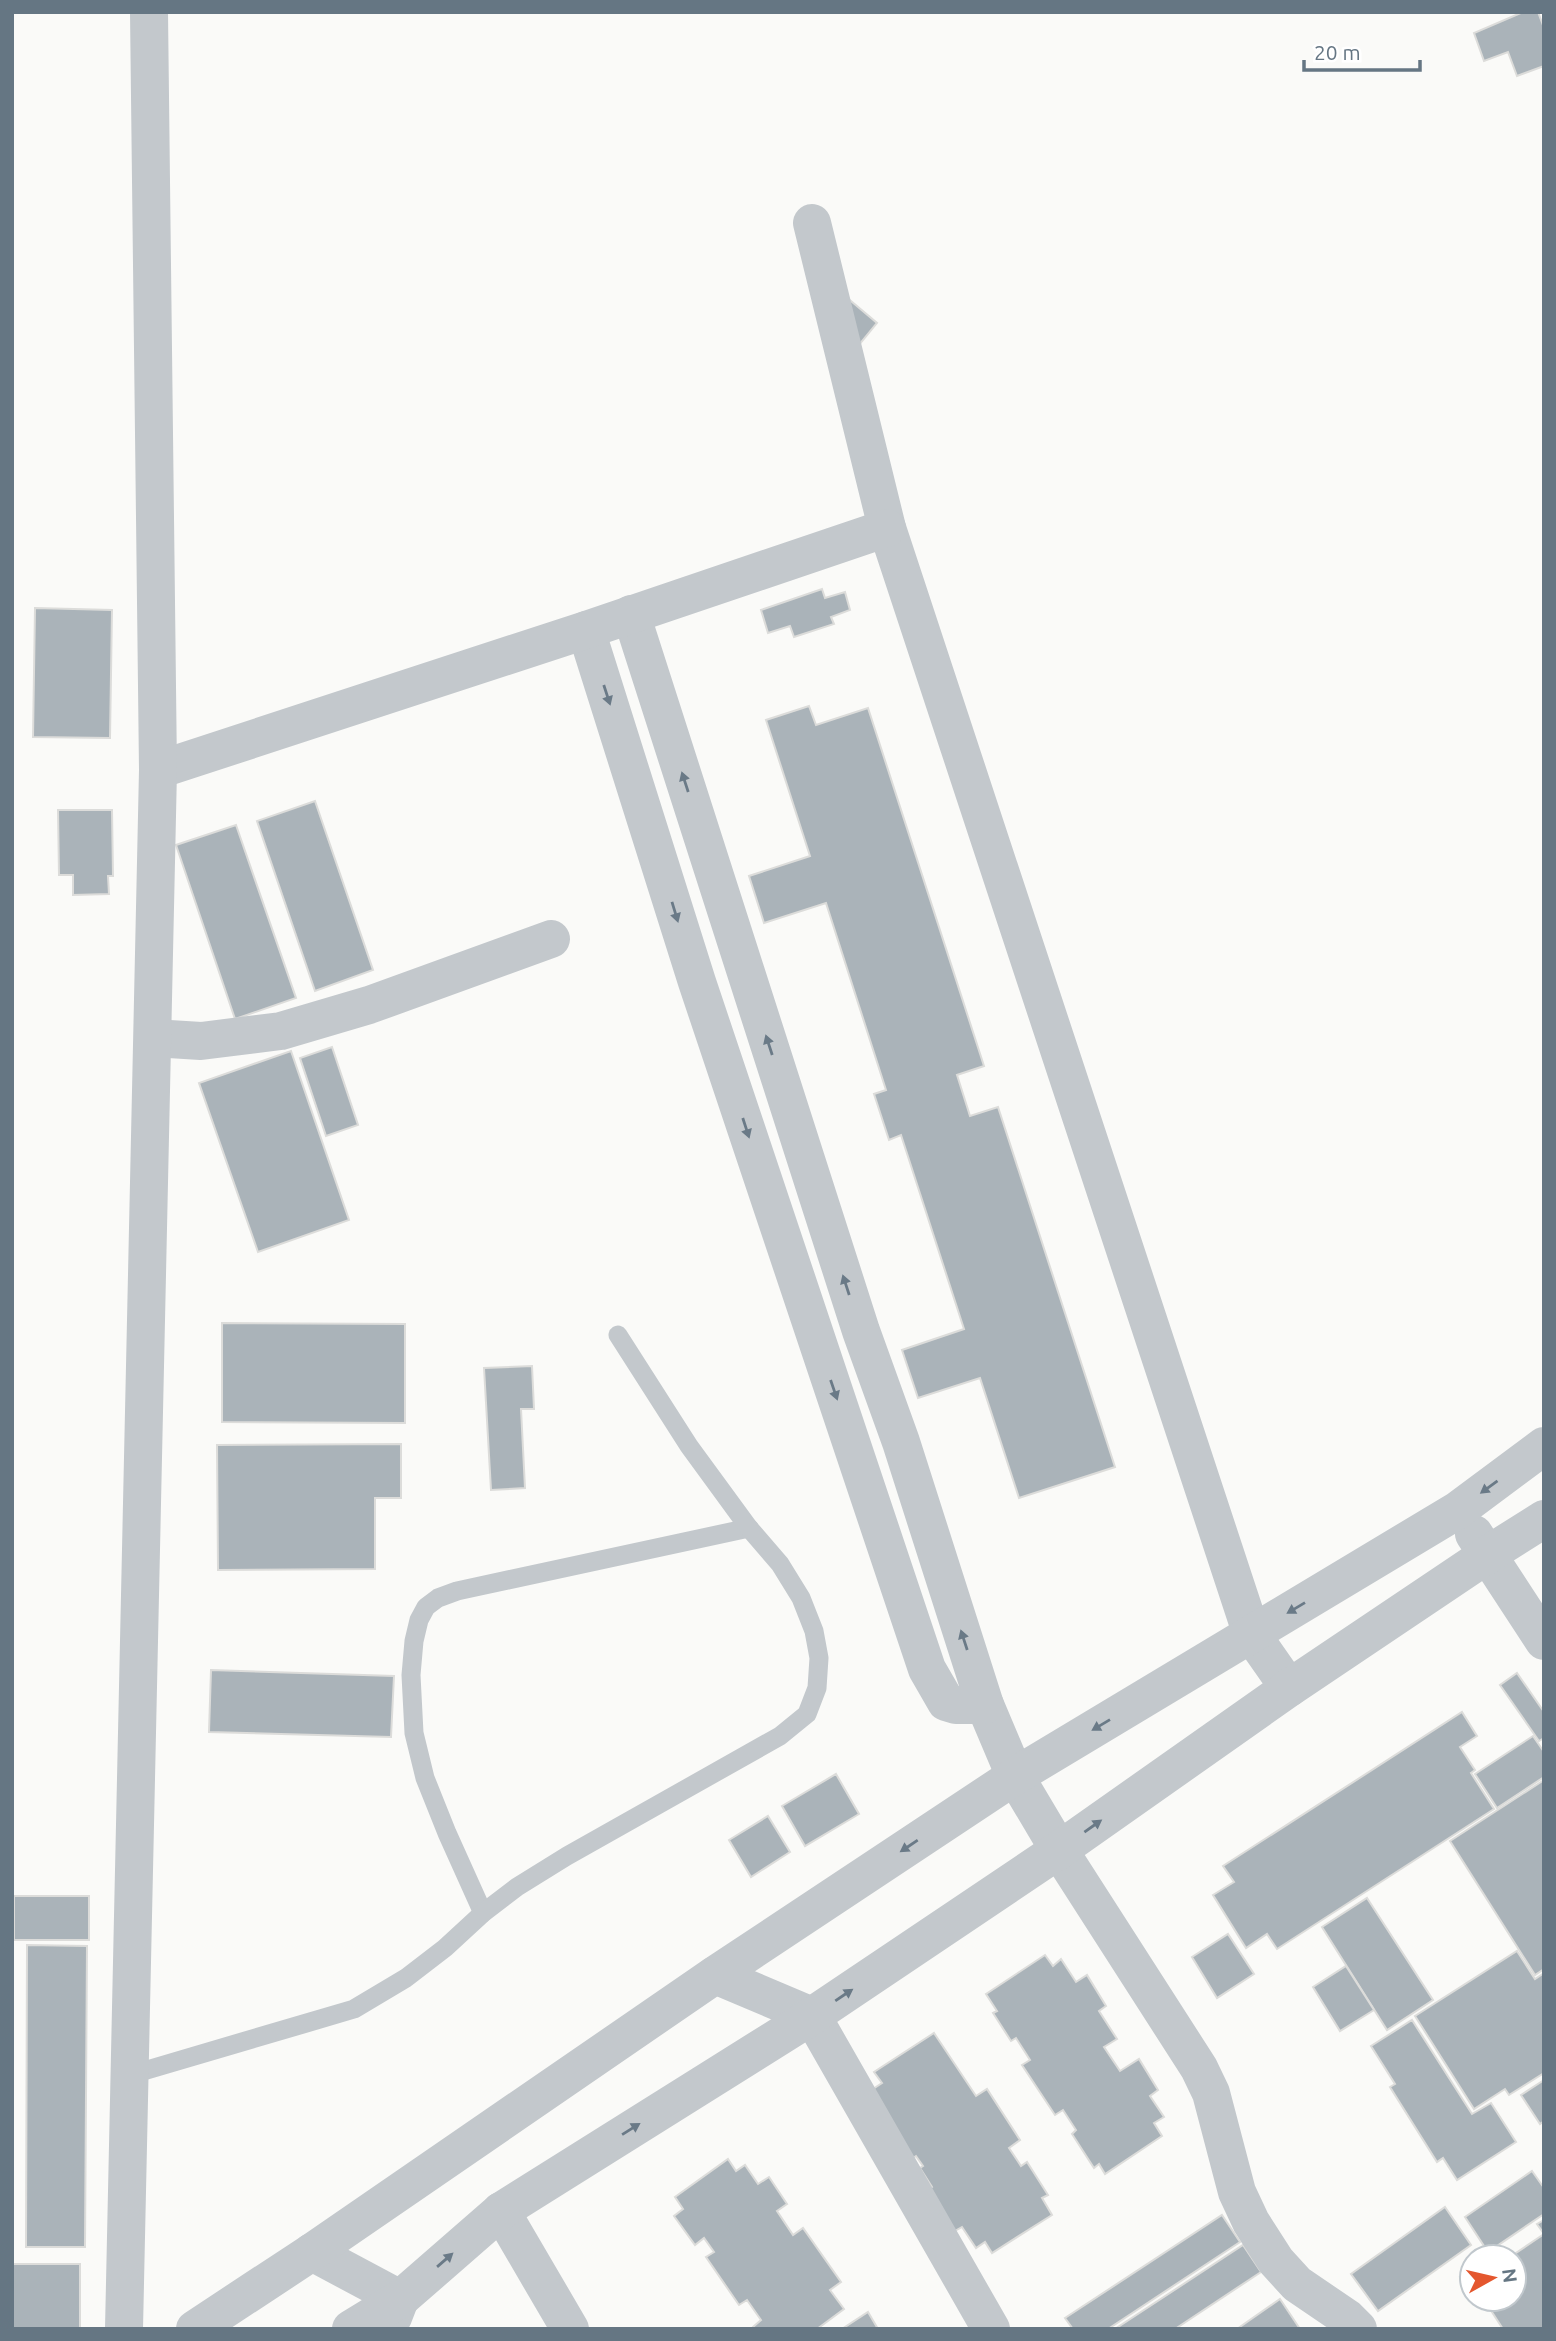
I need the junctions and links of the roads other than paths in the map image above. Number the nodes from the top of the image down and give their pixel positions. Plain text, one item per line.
1 (149, 12) edge
2 (812, 223) dead end
3 (887, 528) junction
4 (631, 614) junction
5 (586, 630) junction
6 (158, 770) junction
7 (703, 840) junction
8 (659, 860) junction
9 (551, 939) dead end
10 (743, 966) junction
11 (697, 982) junction
12 (153, 1038) junction
13 (861, 1331) junction
14 (618, 1335) dead end
15 (819, 1347) junction
16 (901, 1442) junction
17 (1544, 1446) edge
18 (858, 1460) junction
19 (1458, 1510) junction
20 (1544, 1519) edge
21 (749, 1528) junction
22 (1487, 1555) junction
23 (1252, 1634) junction
24 (1544, 1641) edge
25 (1289, 1688) junction
26 (985, 1705) junction
27 (1015, 1776) junction
28 (1059, 1850) junction
29 (483, 1913) junction
30 (715, 1975) junction
31 (812, 2016) junction
32 (130, 2075) junction
33 (501, 2211) junction
34 (312, 2252) junction
35 (394, 2314) edge
36 (124, 2329) edge
37 (195, 2329) edge
38 (351, 2329) edge
39 (570, 2329) edge
40 (991, 2329) edge
41 (1358, 2329) edge

1 - 6 street
2 - 3 street
3 - 4 street
3 - 23 street
4 - 5 street
7 -> 4 street
5 - 6 street
5 -> 8 street
6 - 12 street
7 - 8 street
7 - 10 street
8 -> 11 street
9 - 12 street
10 - 11 street
13 -> 10 street
11 -> 15 street
12 - 32 street
13 - 15 street
13 - 16 street
14 - 21 lane
15 -> 18 street
16 - 18 street
26 -> 16 street
17 -> 19 street
18 - 26 street
19 - 22 street
19 -> 23 street
20 - 22 street
21 - 29 lane
21 - 29 lane
22 - 24 street
22 - 25 street
23 - 25 street
23 -> 27 street
28 -> 25 street
26 - 27 street
27 - 28 street
27 -> 30 street
31 -> 28 street
28 - 41 street
29 - 32 lane
30 - 31 street
30 - 34 street
33 -> 31 street
31 - 40 street
32 - 36 street
35 -> 33 street
33 - 39 street
34 - 35 street
34 - 37 street
35 - 38 street

